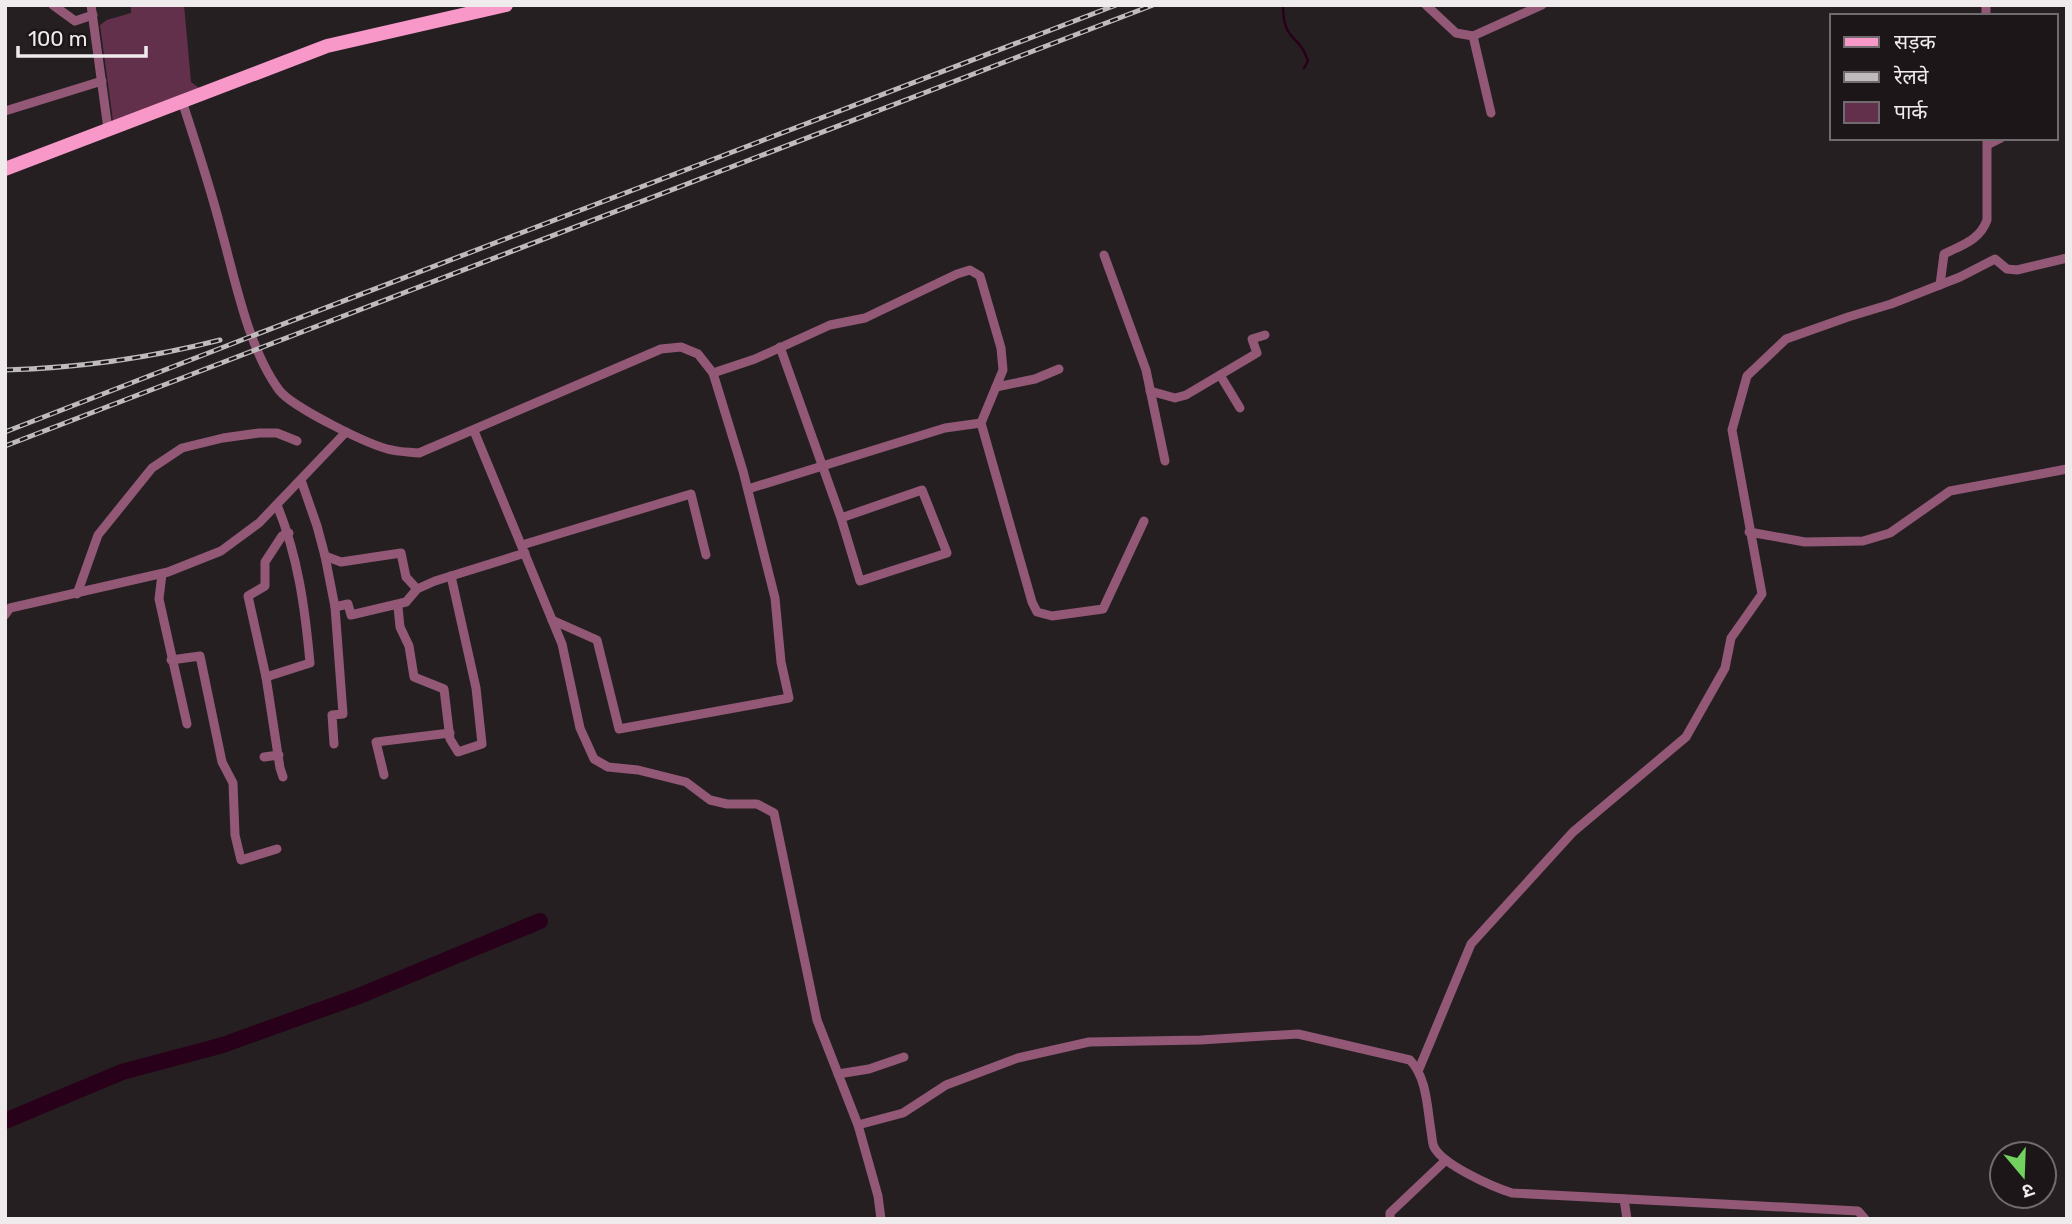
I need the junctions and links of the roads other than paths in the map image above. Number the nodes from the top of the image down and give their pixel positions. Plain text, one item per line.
1 (53, 5) edge
2 (506, 5) edge
3 (1426, 5) edge
4 (1542, 5) edge
5 (472, 9) edge
6 (92, 10) edge
7 (1473, 36) junction
8 (102, 81) junction
9 (182, 101) junction
10 (5, 111) edge
11 (1491, 113) dead end
12 (108, 129) junction
13 (1988, 141) edge
14 (5, 169) edge
15 (1104, 255) dead end
16 (2067, 258) edge
17 (1940, 285) junction
18 (1265, 335) dead end
19 (780, 347) junction
20 (1059, 369) dead end
21 (713, 373) junction
22 (1220, 375) junction
23 (996, 387) junction
24 (1150, 391) junction
25 (1240, 408) dead end
26 (982, 423) junction
27 (474, 430) junction
28 (346, 432) junction
29 (297, 441) dead end
30 (1165, 461) dead end
31 (822, 467) junction
32 (2067, 469) edge
33 (301, 480) junction
34 (748, 489) junction
35 (277, 505) junction
36 (841, 518) junction
37 (1144, 521) dead end
38 (1749, 532) junction
39 (289, 533) junction
40 (523, 549) junction
41 (706, 555) dead end
42 (325, 556) junction
43 (162, 574) junction
44 (451, 576) junction
45 (417, 589) junction
46 (77, 594) junction
47 (335, 607) junction
48 (398, 607) dead end
49 (5, 615) edge
50 (552, 620) junction
51 (171, 660) junction
52 (266, 677) junction
53 (187, 724) dead end
54 (450, 733) junction
55 (334, 744) dead end
56 (279, 755) junction
57 (264, 757) dead end
58 (384, 775) dead end
59 (284, 777) dead end
60 (277, 849) dead end
61 (904, 1057) dead end
62 (1419, 1069) junction
63 (838, 1074) junction
64 (858, 1125) junction
65 (1446, 1160) junction
66 (1624, 1199) junction
67 (881, 1219) edge
68 (1390, 1219) edge
69 (1627, 1219) edge
70 (1865, 1219) edge

1 - 6 street
2 - 5 main road
3 - 7 street
4 - 7 street
5 - 9 main road
6 - 8 street
7 - 11 street
8 - 10 street
8 - 12 street
9 - 12 main road
9 - 28 street
12 - 14 main road
13 - 17 street
15 - 24 street
16 - 17 street
17 - 38 street
18 - 22 street
19 - 21 street
19 - 23 street
19 - 31 street
20 - 23 street
21 - 27 street
21 - 34 street
22 - 24 street
22 - 25 street
23 - 26 street
24 - 30 street
26 - 31 street
26 - 37 street
27 - 28 street
27 - 40 street
28 - 33 street
29 - 46 street
31 - 34 street
31 - 36 street
32 - 38 street
33 - 35 street
33 - 42 street
34 - 50 street
35 - 39 street
35 - 43 street
36 - 36 street
38 - 62 street
39 - 52 street
39 - 52 street
40 - 41 street
40 - 44 street
40 - 50 street
42 - 45 street
42 - 47 street
43 - 46 street
43 - 51 street
44 - 45 street
44 - 54 street
45 - 47 street
46 - 49 street
47 - 55 street
48 - 54 street
50 - 63 street
51 - 53 street
51 - 60 street
52 - 56 street
54 - 58 street
56 - 57 street
56 - 59 street
61 - 63 street
62 - 64 street
62 - 65 street
63 - 64 street
64 - 67 street
65 - 66 street
65 - 68 street
66 - 69 street
66 - 70 street

